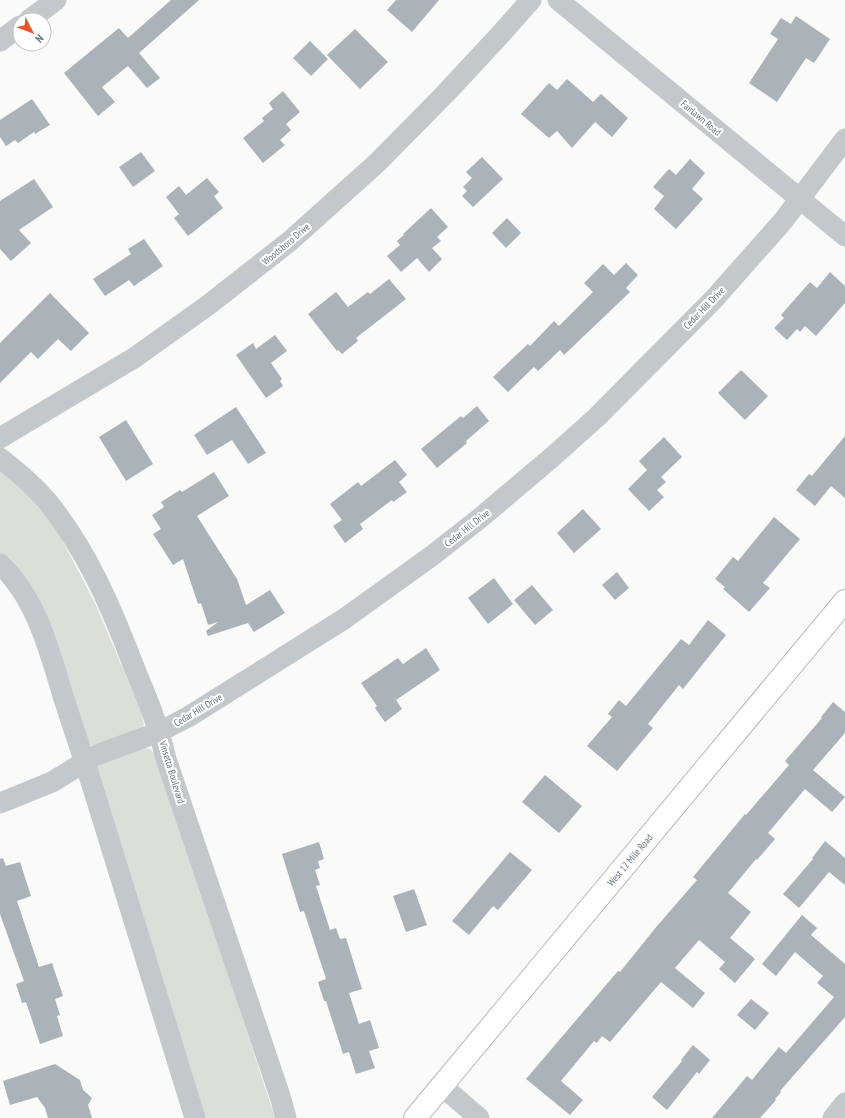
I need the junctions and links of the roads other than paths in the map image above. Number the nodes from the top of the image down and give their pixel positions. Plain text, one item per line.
1 (56, 0) edge
2 (531, 0) edge
3 (558, 0) edge
4 (40, 12) edge
5 (12, 32) edge
6 (0, 41) edge
7 (845, 139) edge
8 (800, 199) junction
9 (845, 236) edge
10 (0, 438) edge
11 (0, 458) edge
12 (0, 564) edge
13 (845, 601) edge
14 (159, 732) junction
15 (85, 762) junction
16 (0, 803) edge
17 (442, 1086) junction
18 (845, 1103) edge
19 (195, 1118) edge
20 (286, 1118) edge
21 (415, 1118) edge
22 (479, 1118) edge
23 (833, 1118) edge

1 - 4 street
2 - 10 street, Woodsboro Drive
3 - 8 street, Fairlawn Road
5 - 6 street
7 - 8 street, Cedar Hill Drive
8 - 9 street, Fairlawn Road
8 - 14 street, Cedar Hill Drive
11 - 14 street, Vinsetta Boulevard
12 - 15 street
13 - 17 main road, West 12 Mile Road
14 - 15 street, Cedar Hill Drive
14 - 20 street, Vinsetta Boulevard
15 - 16 street, Cedar Hill Drive
15 - 19 street
17 - 21 main road, West 12 Mile Road
17 - 22 street
18 - 23 street

